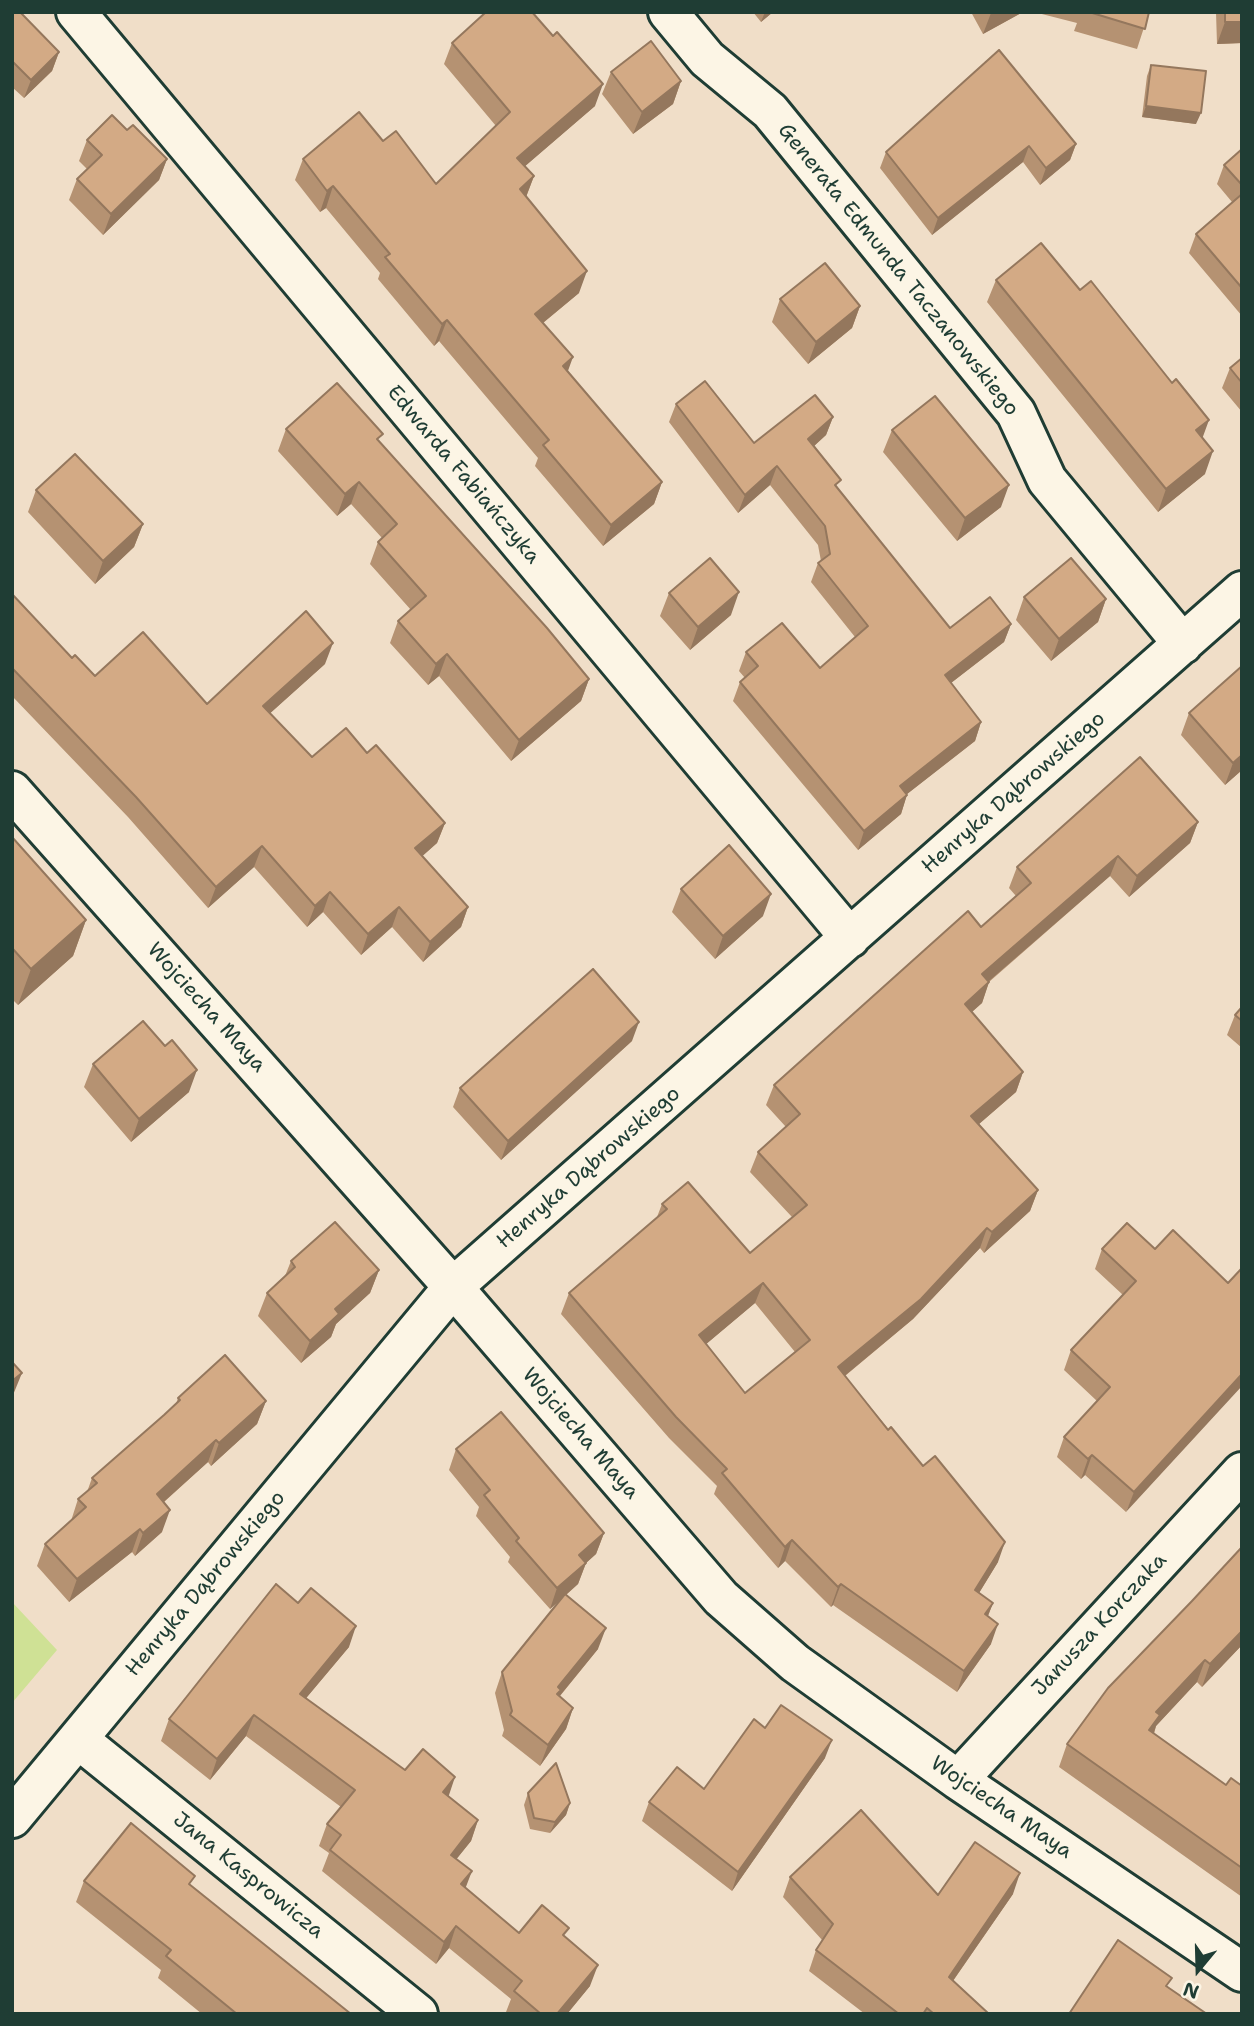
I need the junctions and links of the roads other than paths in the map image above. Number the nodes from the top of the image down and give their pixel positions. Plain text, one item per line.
1 (76, 12) edge
2 (668, 12) edge
3 (1242, 591) edge
4 (1183, 644) junction
5 (12, 791) edge
6 (850, 938) junction
7 (453, 1287) junction
8 (1242, 1472) edge
9 (78, 1739) junction
10 (958, 1780) junction
11 (12, 1818) edge
12 (1242, 1972) edge
13 (418, 2014) edge

1 - 6 street, Edwarda Fabiańczyka
2 - 4 street, Generała Edmunda Taczanowskiego
3 - 4 street, Henryka Dąbrowskiego
4 - 6 street, Henryka Dąbrowskiego
5 - 7 street, Wojciecha Maya
6 - 7 street, Henryka Dąbrowskiego
7 - 9 street, Henryka Dąbrowskiego
7 - 10 street, Wojciecha Maya
8 - 10 street, Janusza Korczaka
9 - 11 street, Henryka Dąbrowskiego
9 - 13 street, Jana Kasprowicza
10 - 12 street, Wojciecha Maya

